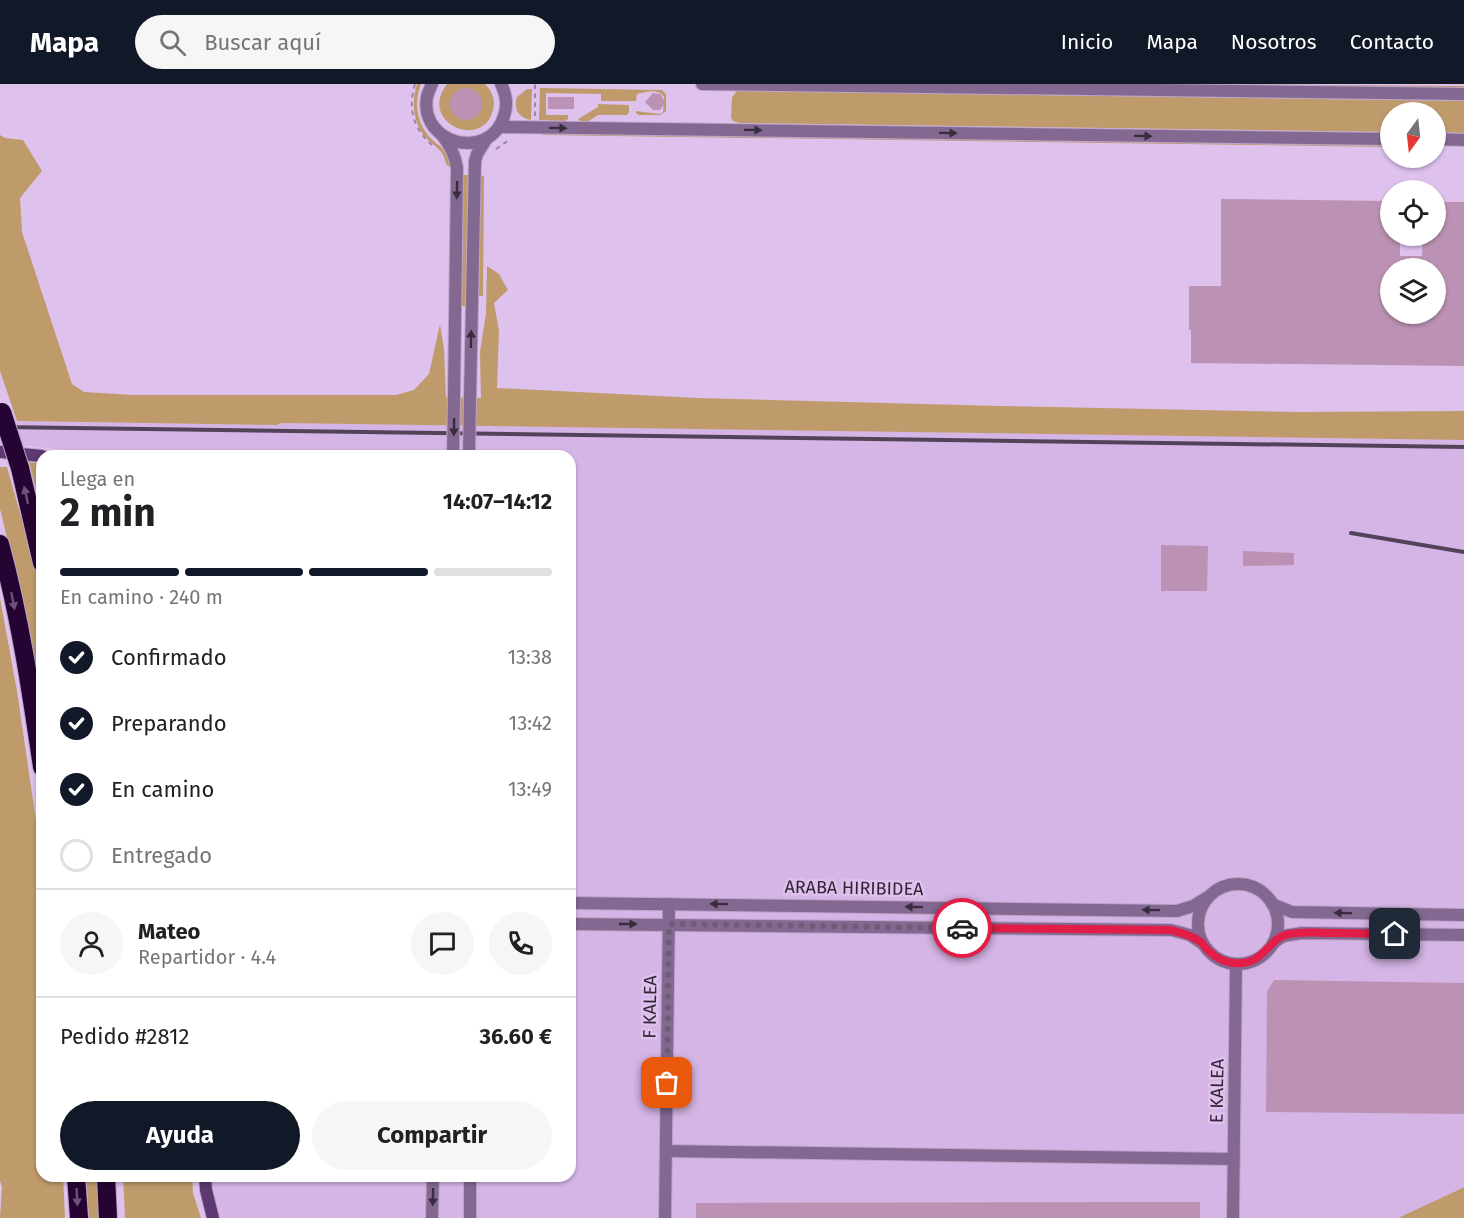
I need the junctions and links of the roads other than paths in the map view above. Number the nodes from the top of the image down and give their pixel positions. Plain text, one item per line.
1 (432, 84) edge
2 (501, 84) edge
3 (702, 84) edge
4 (1464, 94) edge
5 (499, 127) junction
6 (442, 135) junction
7 (487, 138) junction
8 (1380, 139) edge
9 (1446, 140) edge
10 (1464, 140) edge
11 (1, 409) edge
12 (453, 450) edge
13 (469, 450) edge
14 (0, 453) edge
15 (36, 456) edge
16 (36, 537) edge
17 (0, 544) edge
18 (36, 722) edge
19 (1206, 898) junction
20 (576, 903) edge
21 (669, 904) junction
22 (1272, 904) junction
23 (1464, 915) edge
24 (576, 924) edge
25 (669, 924) junction
26 (1464, 935) edge
27 (1273, 943) junction
28 (1203, 944) junction
29 (1236, 964) junction
30 (666, 1151) junction
31 (1234, 1160) junction
32 (76, 1182) edge
33 (106, 1182) edge
34 (205, 1182) edge
35 (433, 1182) edge
36 (470, 1182) edge
37 (79, 1218) edge
38 (108, 1218) edge
39 (213, 1218) edge
40 (432, 1218) edge
41 (470, 1218) edge
42 (665, 1218) edge
43 (1233, 1218) edge

1 - 6 street
2 - 5 street
3 - 4 street
5 - 7 street
5 -> 8 street
6 - 7 street
6 -> 12 street, bridge
13 -> 7 street, bridge
9 - 10 street
16 -> 11 highway, bridge
14 - 15 street
17 -> 18 highway
19 -> 21 street, ARABA HIRIBIDEA
19 - 22 street
19 - 28 street
20 - 21 street, ARABA HIRIBIDEA
21 - 25 street, F KALEA
23 -> 22 street
22 - 27 street
24 -> 25 street
25 - 28 street
25 - 30 street, F KALEA
26 - 27 street
27 - 29 street
28 - 29 street
29 - 31 street, E KALEA
30 - 31 street
30 - 42 street, F KALEA
31 - 43 street, E KALEA
32 -> 37 highway
33 - 38 highway
34 - 39 street
35 -> 40 street
36 - 41 street

